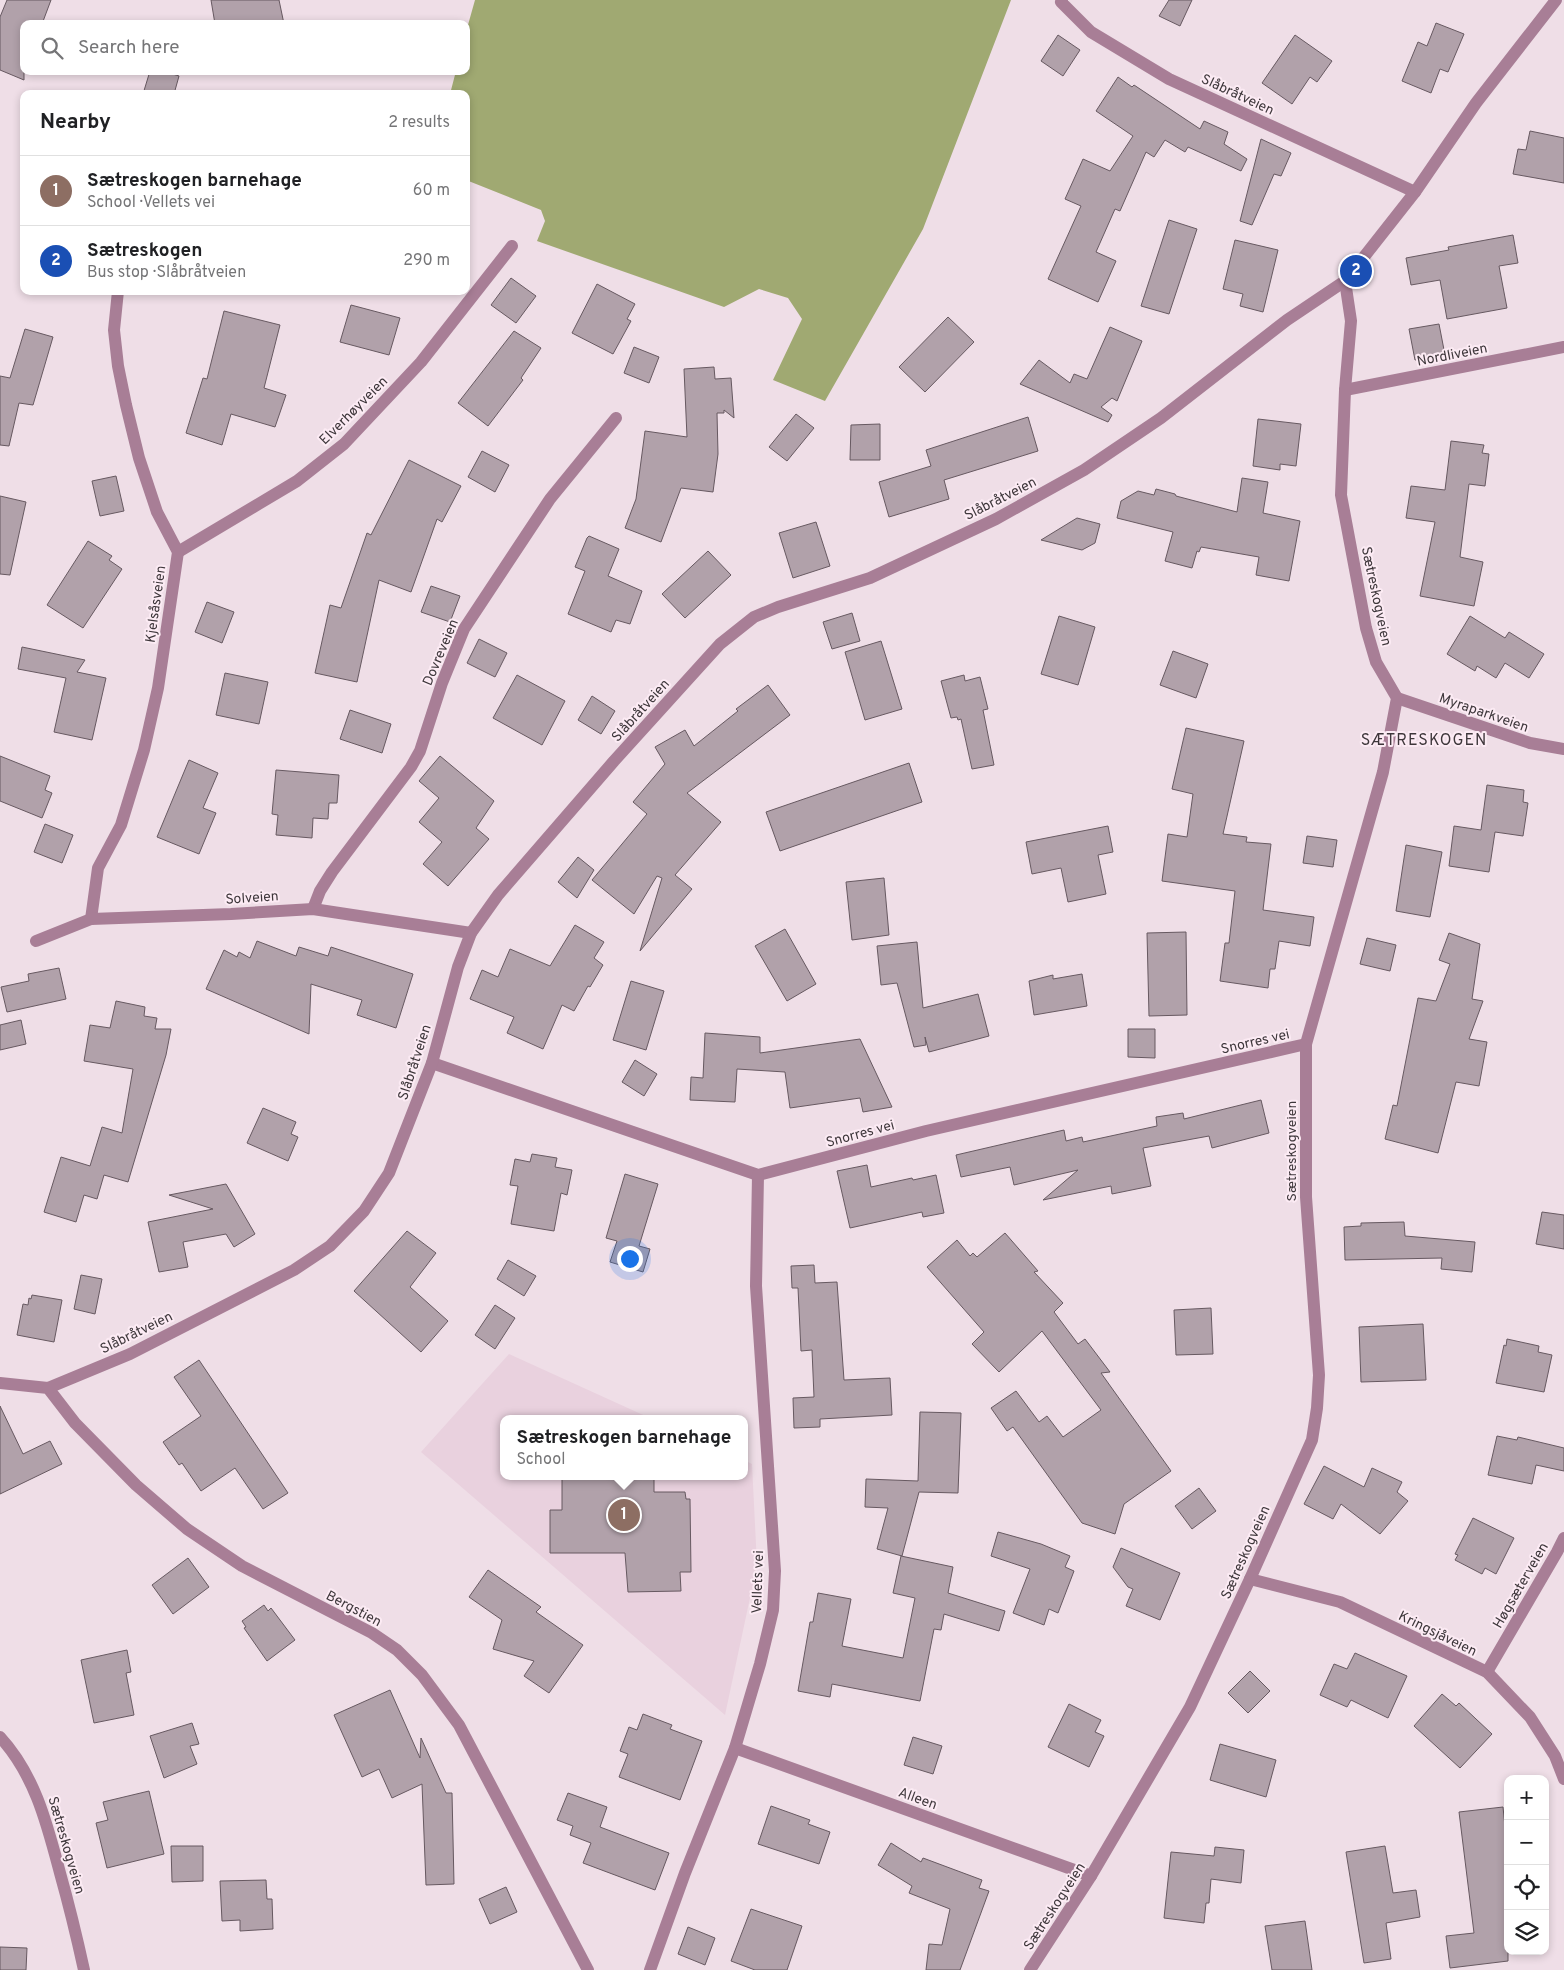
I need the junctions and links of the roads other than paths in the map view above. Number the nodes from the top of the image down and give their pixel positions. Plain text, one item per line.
1 (1556, 0) edge
2 (1061, 1) edge
3 (1415, 192) junction
4 (512, 246) dead end
5 (1345, 281) junction
6 (118, 295) edge
7 (1564, 347) edge
8 (1345, 390) junction
9 (616, 418) dead end
10 (178, 552) junction
11 (1397, 698) junction
12 (1564, 749) edge
13 (313, 908) junction
14 (91, 919) junction
15 (471, 933) junction
16 (36, 941) dead end
17 (1306, 1044) junction
18 (432, 1063) junction
19 (758, 1175) junction
20 (0, 1383) edge
21 (48, 1388) junction
22 (1564, 1538) edge
23 (1250, 1580) junction
24 (1487, 1672) junction
25 (0, 1737) edge
26 (735, 1748) junction
27 (1564, 1780) edge
28 (1091, 1876) junction
29 (84, 1970) edge
30 (588, 1970) edge
31 (650, 1970) edge
32 (1030, 1970) edge

1 - 3 street, Slåbråtveien
2 - 3 street, Slåbråtveien
3 - 5 street, Slåbråtveien
4 - 10 street, Elverhøyveien
5 - 8 street, Sætreskogveien
5 - 15 street, Slåbråtveien
6 - 10 street, Kjelsåsveien
7 - 8 street, Nordliveien
8 - 11 street, Sætreskogveien
9 - 13 street, Dovreveien
10 - 14 street, Kjelsåsveien
11 - 12 street, Myraparkveien
11 - 17 street, Sætreskogveien
13 - 14 street, Solveien
13 - 15 street, Solveien
14 - 16 street, Solveien
15 - 18 street, Slåbråtveien
17 - 19 street, Snorres vei
17 - 23 street, Sætreskogveien
18 - 19 street
18 - 21 street, Slåbråtveien
19 - 26 street, Vellets vei
20 - 21 street
21 - 30 street, Bergstien
22 - 24 street, Høgsæterveien
23 - 24 street, Kringsjåveien
23 - 28 street, Sætreskogveien
24 - 27 street, Kringsjåveien
25 - 29 street, Sætreskogveien
26 - 28 street, Alleen
26 - 31 street, Vellets vei
28 - 32 street, Sætreskogveien

